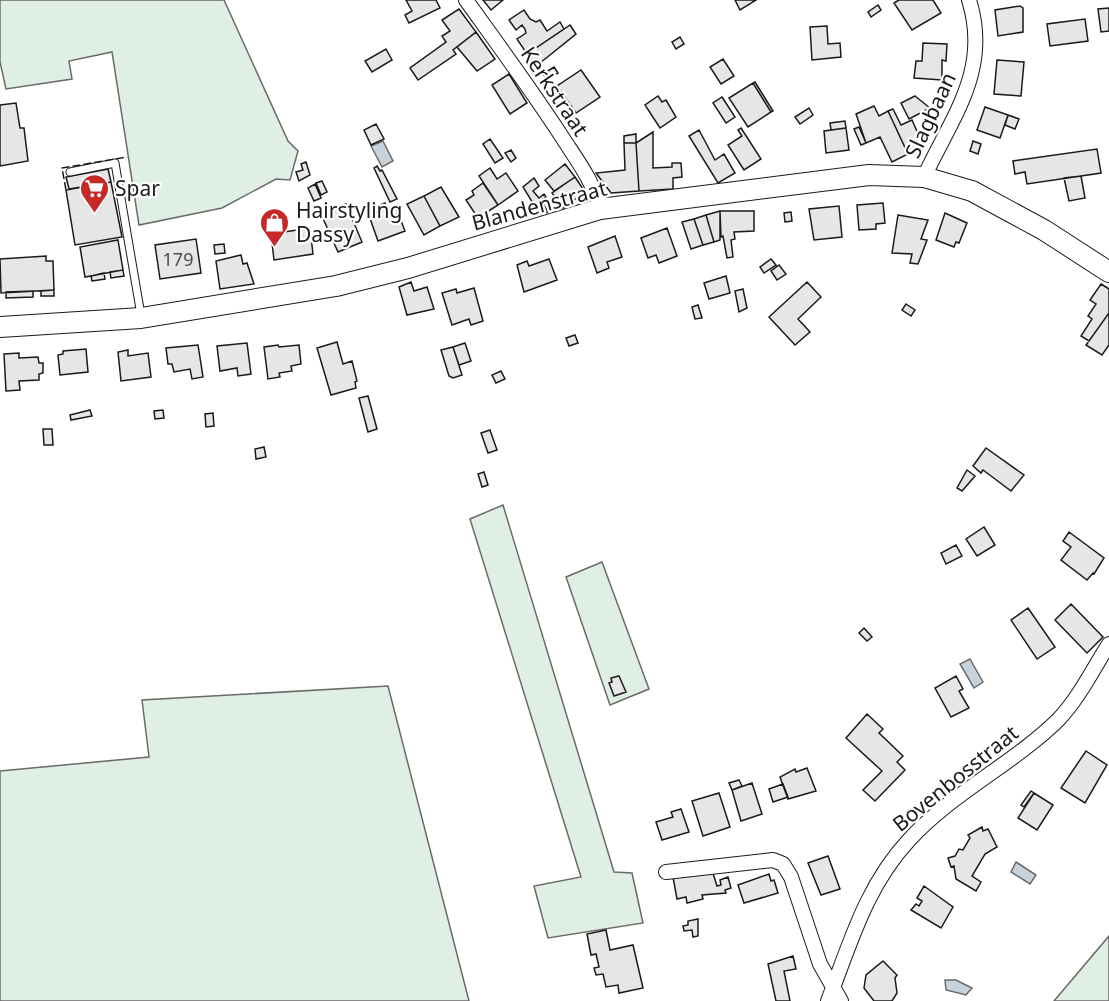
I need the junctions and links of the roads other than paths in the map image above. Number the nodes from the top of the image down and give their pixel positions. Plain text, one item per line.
1 (466, 0) edge
2 (969, 0) edge
3 (70, 172) dead end
4 (924, 177) junction
5 (600, 209) junction
6 (1104, 264) edge
7 (141, 318) junction
8 (0, 327) edge
9 (1109, 644) edge
10 (666, 872) dead end
11 (834, 997) edge

1 - 5 street, Kerkstraat
2 - 4 street, Slagbaan
3 - 7 lane
4 - 5 street, Blandenstraat
4 - 6 street, Blandenstraat
5 - 7 street, Blandenstraat
7 - 8 street, Blandenstraat
9 - 11 street, Bovenbosstraat
10 - 11 street, Bovenbosstraat

